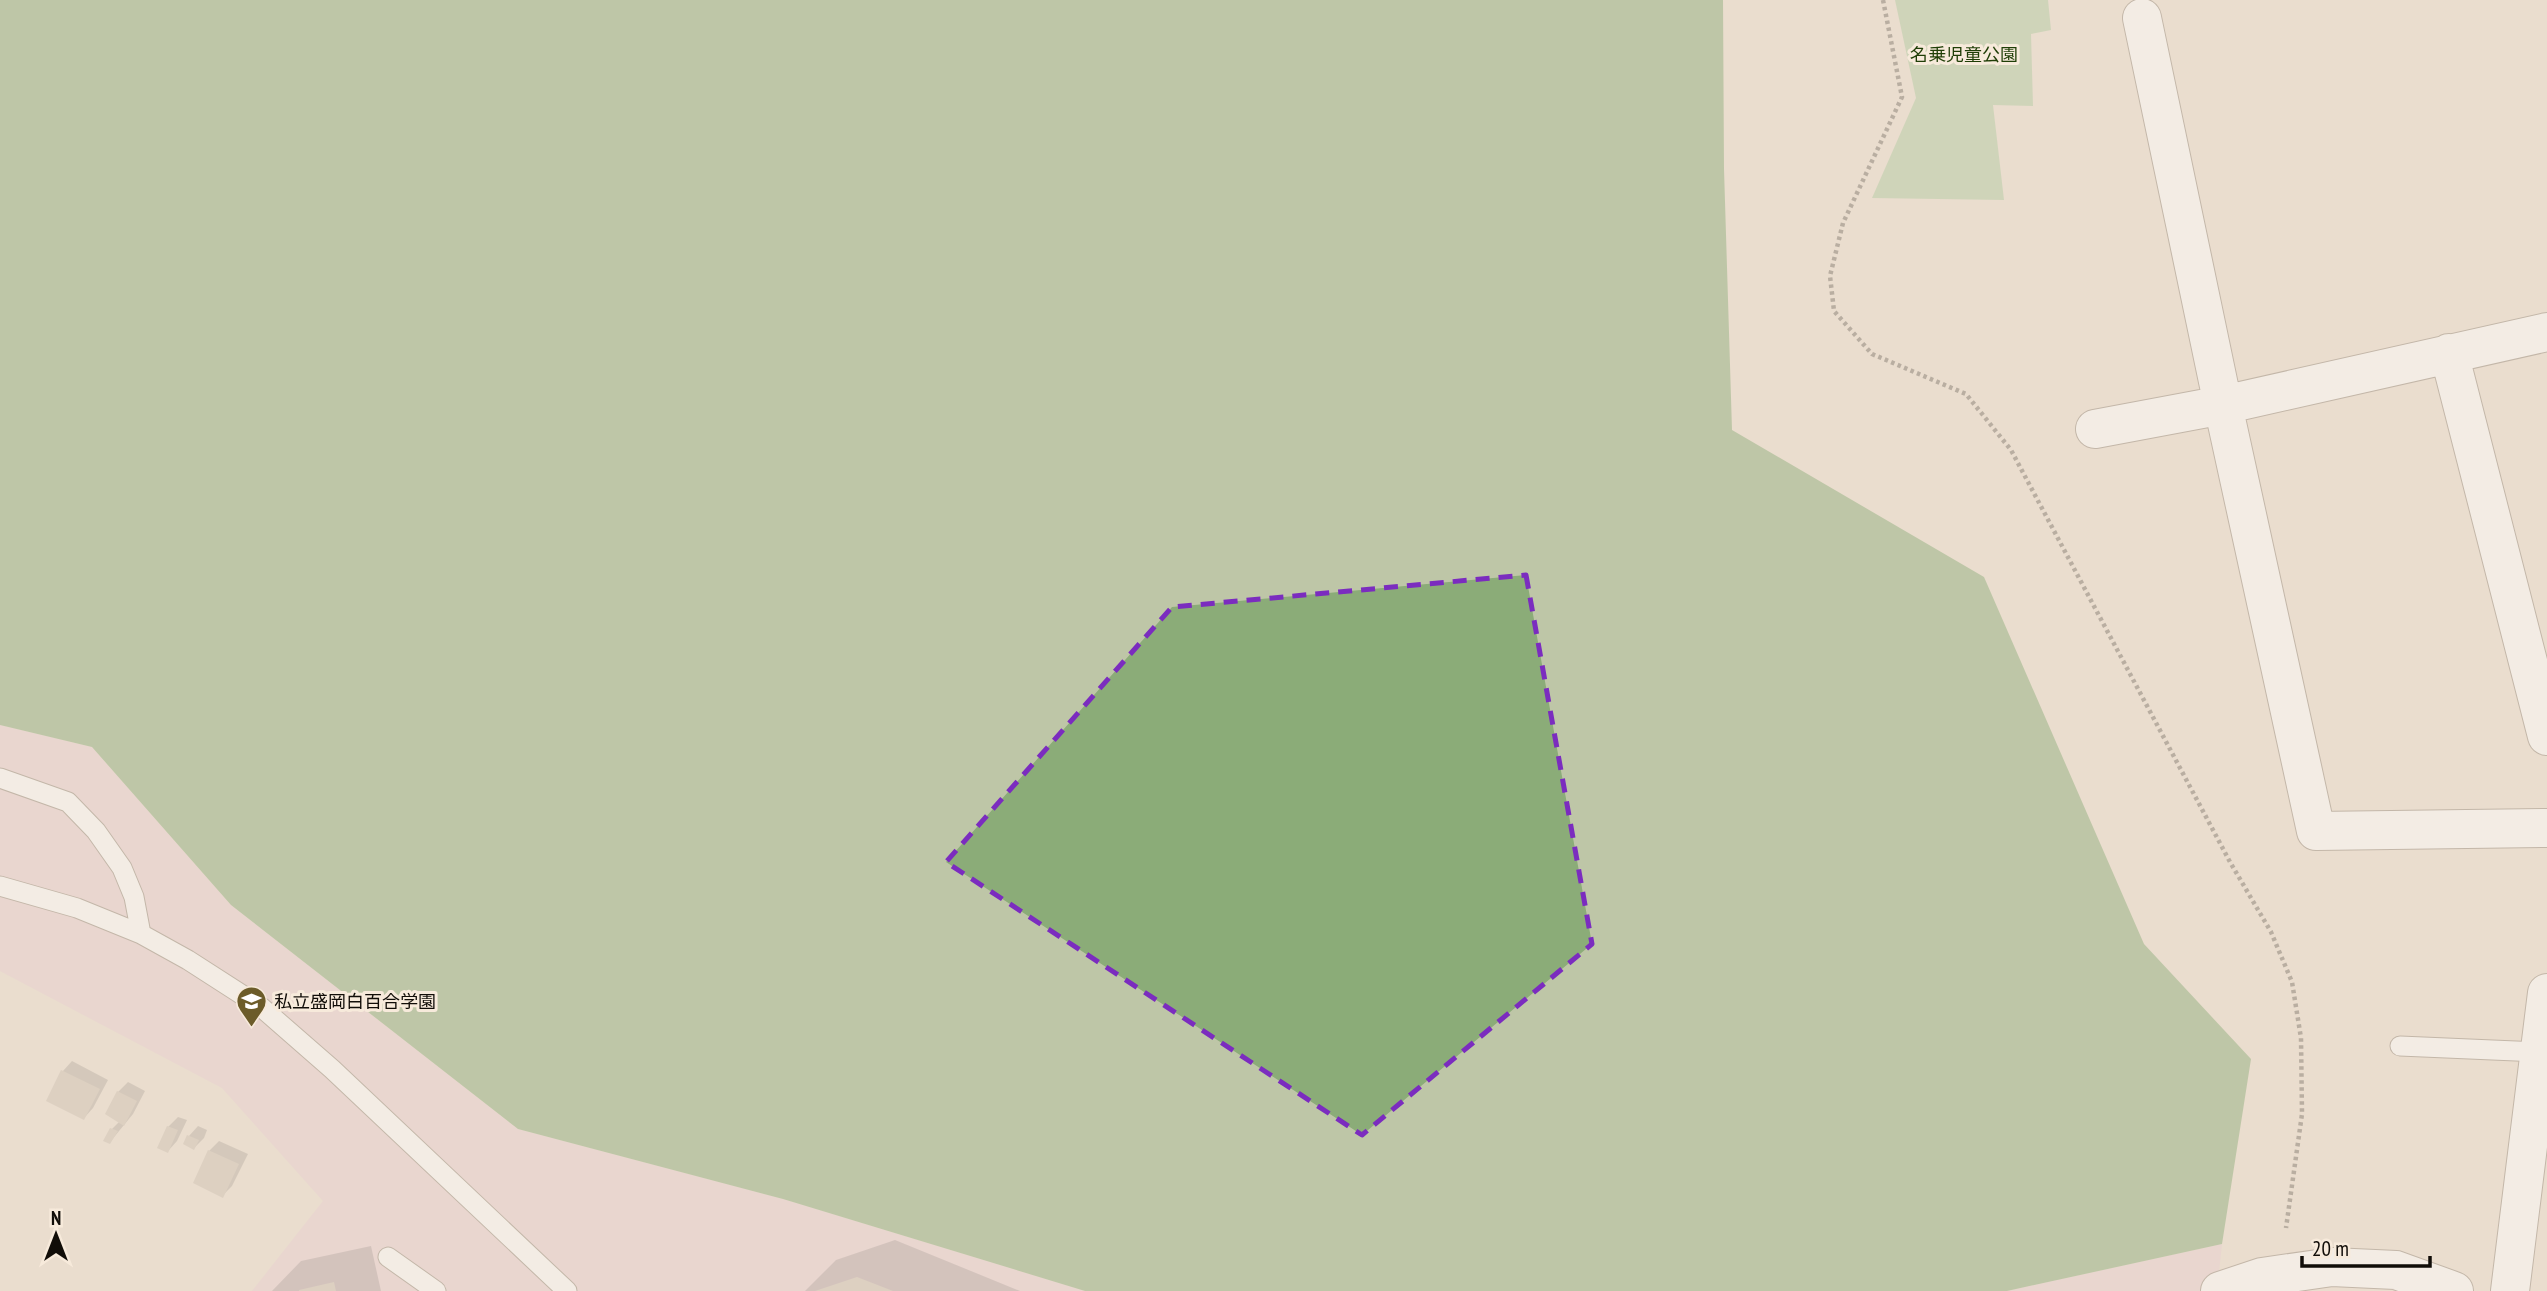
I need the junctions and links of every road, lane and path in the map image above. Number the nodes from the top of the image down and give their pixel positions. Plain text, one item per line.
1 (1883, 0) edge
2 (2142, 18) dead end
3 (2547, 332) edge
4 (2449, 353) junction
5 (2223, 405) junction
6 (2095, 429) dead end
7 (2547, 736) edge
8 (0, 778) edge
9 (2547, 828) edge
10 (0, 886) edge
11 (141, 934) junction
12 (2547, 993) edge
13 (2400, 1046) dead end
14 (2539, 1052) junction
15 (2286, 1228) dead end
16 (388, 1257) dead end
17 (2395, 1281) edge
18 (436, 1291) edge
19 (567, 1291) edge
20 (2220, 1291) edge
21 (2454, 1291) edge
22 (2510, 1291) edge

1 - 15 path
2 - 5 street
3 - 4 street
4 - 5 street
4 - 7 street
5 - 6 street
5 - 9 street
8 - 11 lane
10 - 11 lane
11 - 19 lane
12 - 14 street
13 - 14 lane
14 - 22 street
16 - 18 lane
17 - 20 street
17 - 21 street

